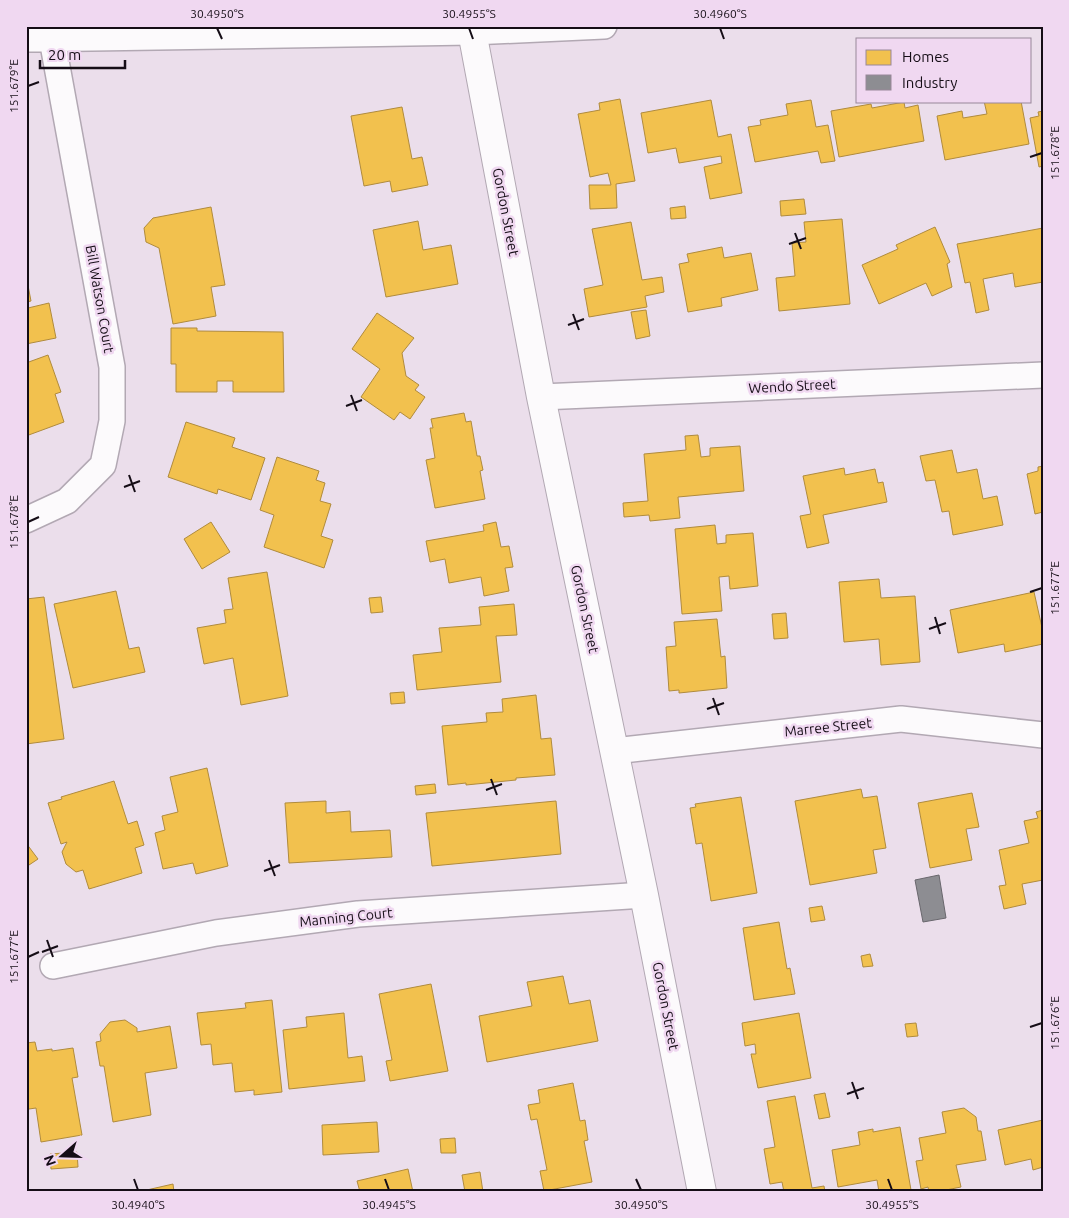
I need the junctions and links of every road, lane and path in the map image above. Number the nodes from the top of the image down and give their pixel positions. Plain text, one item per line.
1 (604, 26) edge
2 (472, 29) edge
3 (26, 39) edge
4 (52, 39) junction
5 (1043, 375) edge
6 (541, 397) junction
7 (26, 520) edge
8 (1043, 735) edge
9 (614, 751) junction
10 (644, 895) junction
11 (53, 966) dead end
12 (702, 1192) edge

1 - 2 street
2 - 4 street
2 - 6 street, Gordon Street
3 - 4 street
4 - 7 street, Bill Watson Court
5 - 6 street, Wendo Street
6 - 9 street, Gordon Street
8 - 9 street, Marree Street
9 - 10 street, Gordon Street
10 - 11 street, Manning Court
10 - 12 street, Gordon Street

